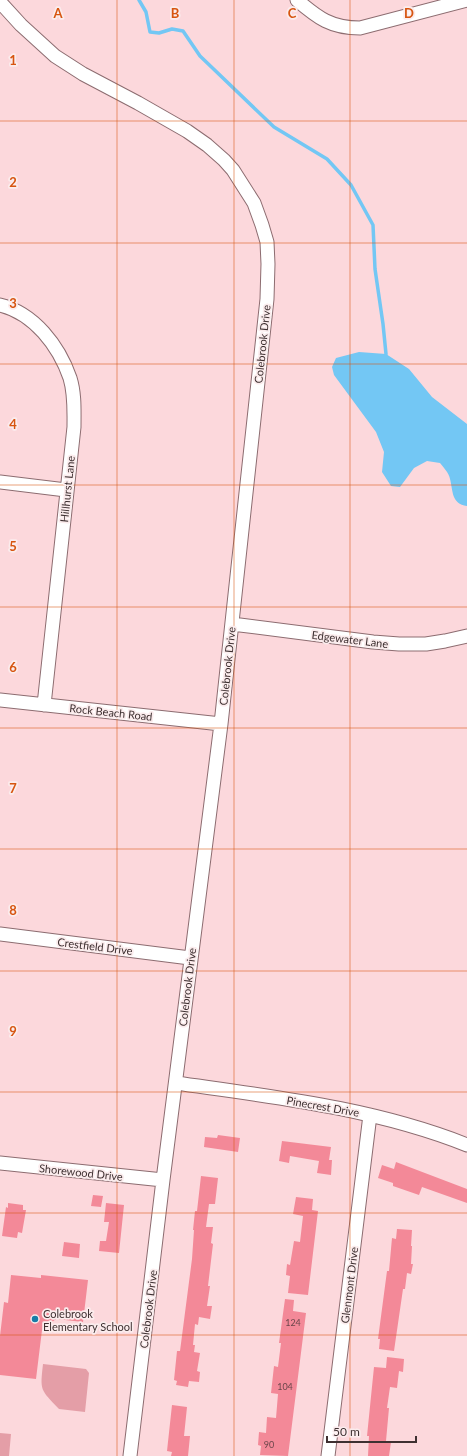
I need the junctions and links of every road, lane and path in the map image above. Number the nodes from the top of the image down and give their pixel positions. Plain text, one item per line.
1 (297, 0) edge
2 (467, 0) edge
3 (0, 2) edge
4 (0, 305) edge
5 (0, 482) edge
6 (66, 490) junction
7 (232, 624) junction
8 (467, 636) edge
9 (0, 700) edge
10 (44, 705) junction
11 (221, 724) junction
12 (0, 934) edge
13 (190, 958) junction
14 (176, 1083) junction
15 (370, 1115) junction
16 (467, 1145) edge
17 (0, 1163) edge
18 (163, 1180) junction
19 (130, 1456) edge
20 (328, 1456) edge

1 - 2 street
3 - 7 street, Colebrook Drive
4 - 6 street, Hillhurst Lane
5 - 6 street
6 - 10 street, Hillhurst Lane
7 - 8 street, Edgewater Lane
7 - 11 street, Colebrook Drive
9 - 10 street, Rock Beach Road
10 - 11 street, Rock Beach Road
11 - 13 street, Colebrook Drive
12 - 13 street, Crestfield Drive
13 - 14 street, Colebrook Drive
14 - 15 street, Pinecrest Drive
14 - 18 street, Colebrook Drive
15 - 16 street, Pinecrest Drive
15 - 20 street, Glenmont Drive
17 - 18 street, Shorewood Drive
18 - 19 street, Colebrook Drive

